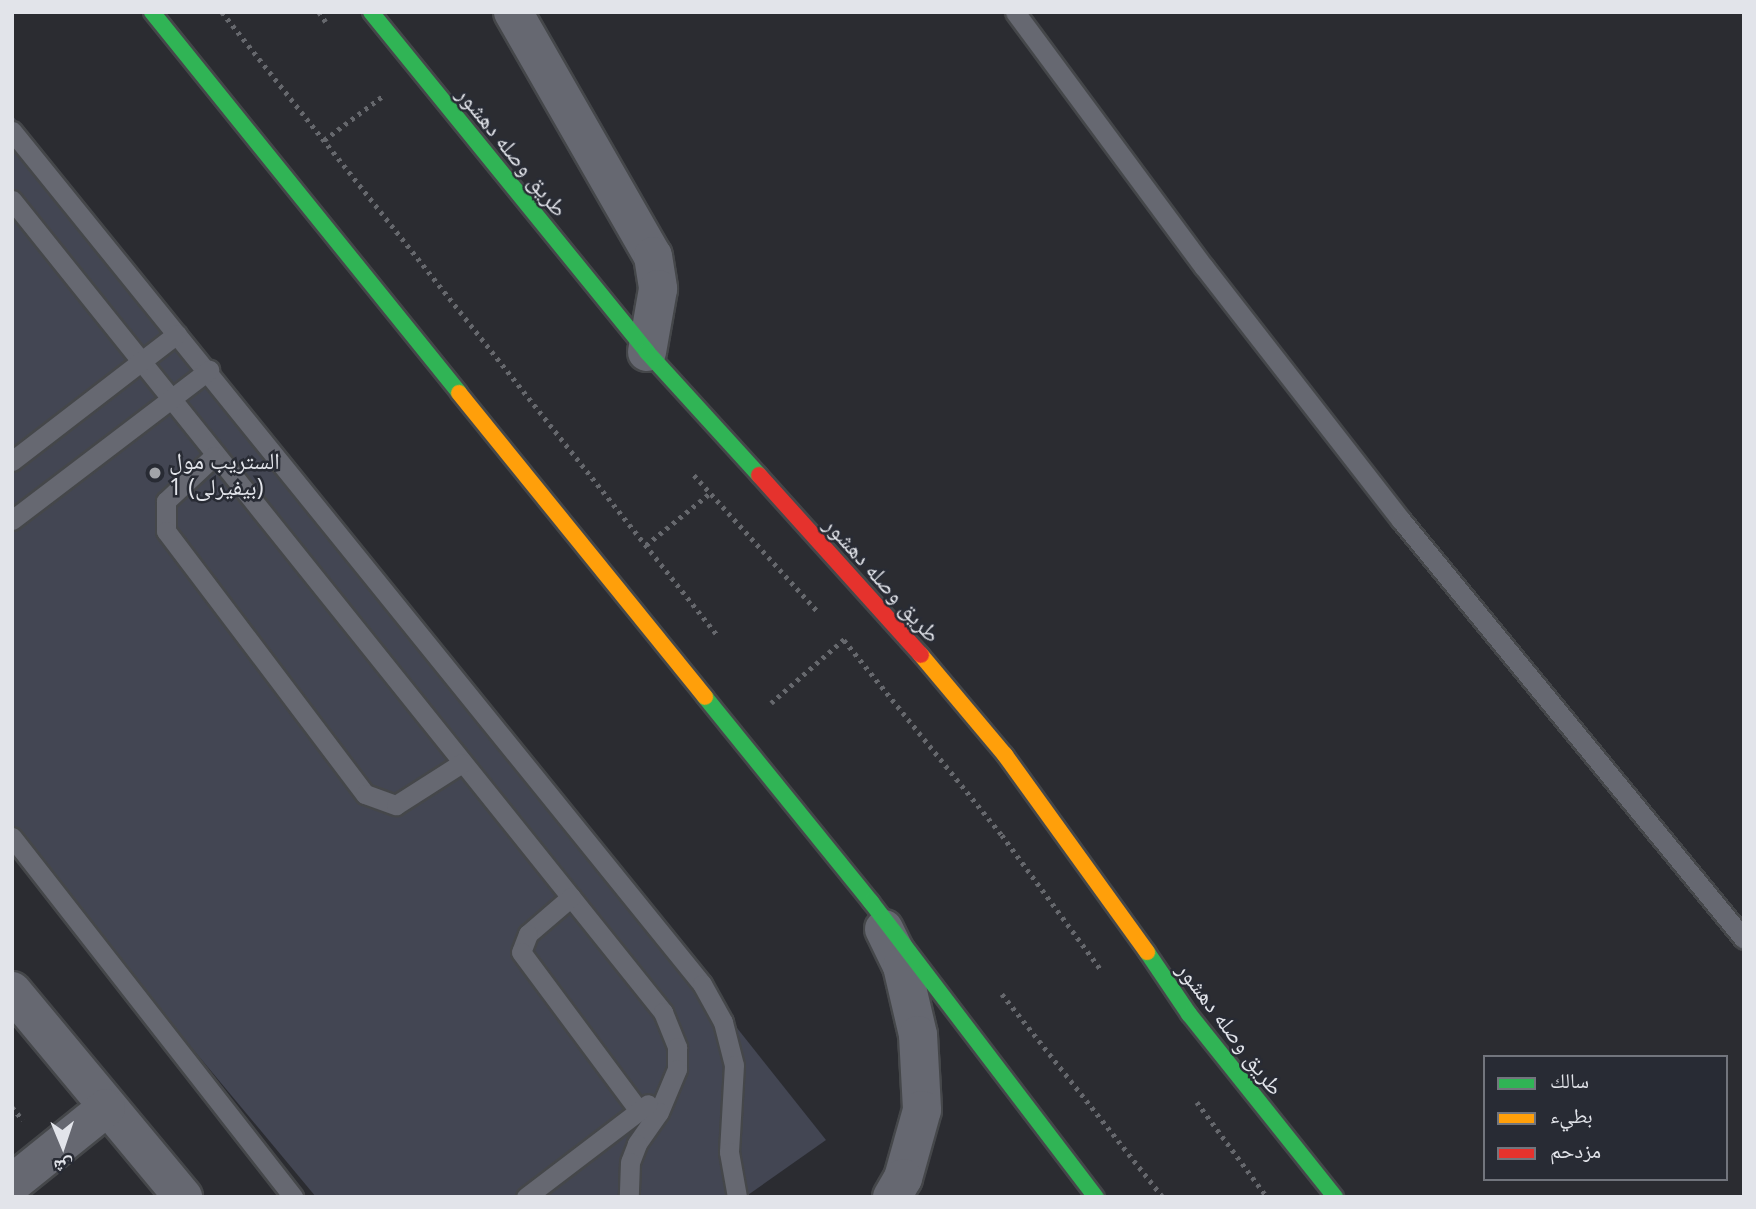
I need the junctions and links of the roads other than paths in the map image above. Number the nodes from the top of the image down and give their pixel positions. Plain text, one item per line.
1 (152, 12) edge
2 (371, 12) edge
3 (513, 12) edge
4 (1015, 12) edge
5 (12, 131) edge
6 (12, 200) edge
7 (177, 334) junction
8 (647, 352) junction
9 (139, 362) junction
10 (209, 370) junction
11 (169, 401) junction
12 (214, 456) junction
13 (12, 461) edge
14 (12, 520) edge
15 (462, 763) junction
16 (12, 837) edge
17 (571, 897) junction
18 (871, 902) junction
19 (1744, 939) edge
20 (12, 991) edge
21 (672, 1085) junction
22 (106, 1108) junction
23 (639, 1111) junction
24 (18, 1186) edge
25 (539, 1193) edge
26 (183, 1197) edge
27 (293, 1197) edge
28 (629, 1197) edge
29 (737, 1197) edge
30 (892, 1197) edge
31 (1096, 1197) edge
32 (1335, 1197) edge

1 - 18 main road
2 - 8 main road, طريق وصله دهشور
3 - 8 street
4 - 19 lane
5 - 7 lane
6 - 9 lane
7 - 9 lane
7 - 10 lane
8 - 32 main road, طريق وصله دهشور
9 - 11 lane
9 - 13 lane
10 - 11 lane
10 - 29 lane
11 - 12 lane
11 - 14 lane
12 - 15 lane
12 - 15 lane
15 - 17 lane
16 - 27 lane
17 - 21 lane
17 - 23 lane
18 - 30 street
18 - 31 main road
20 - 22 street
21 - 23 lane
21 - 28 lane
22 - 24 street
22 - 26 street
23 - 25 lane

